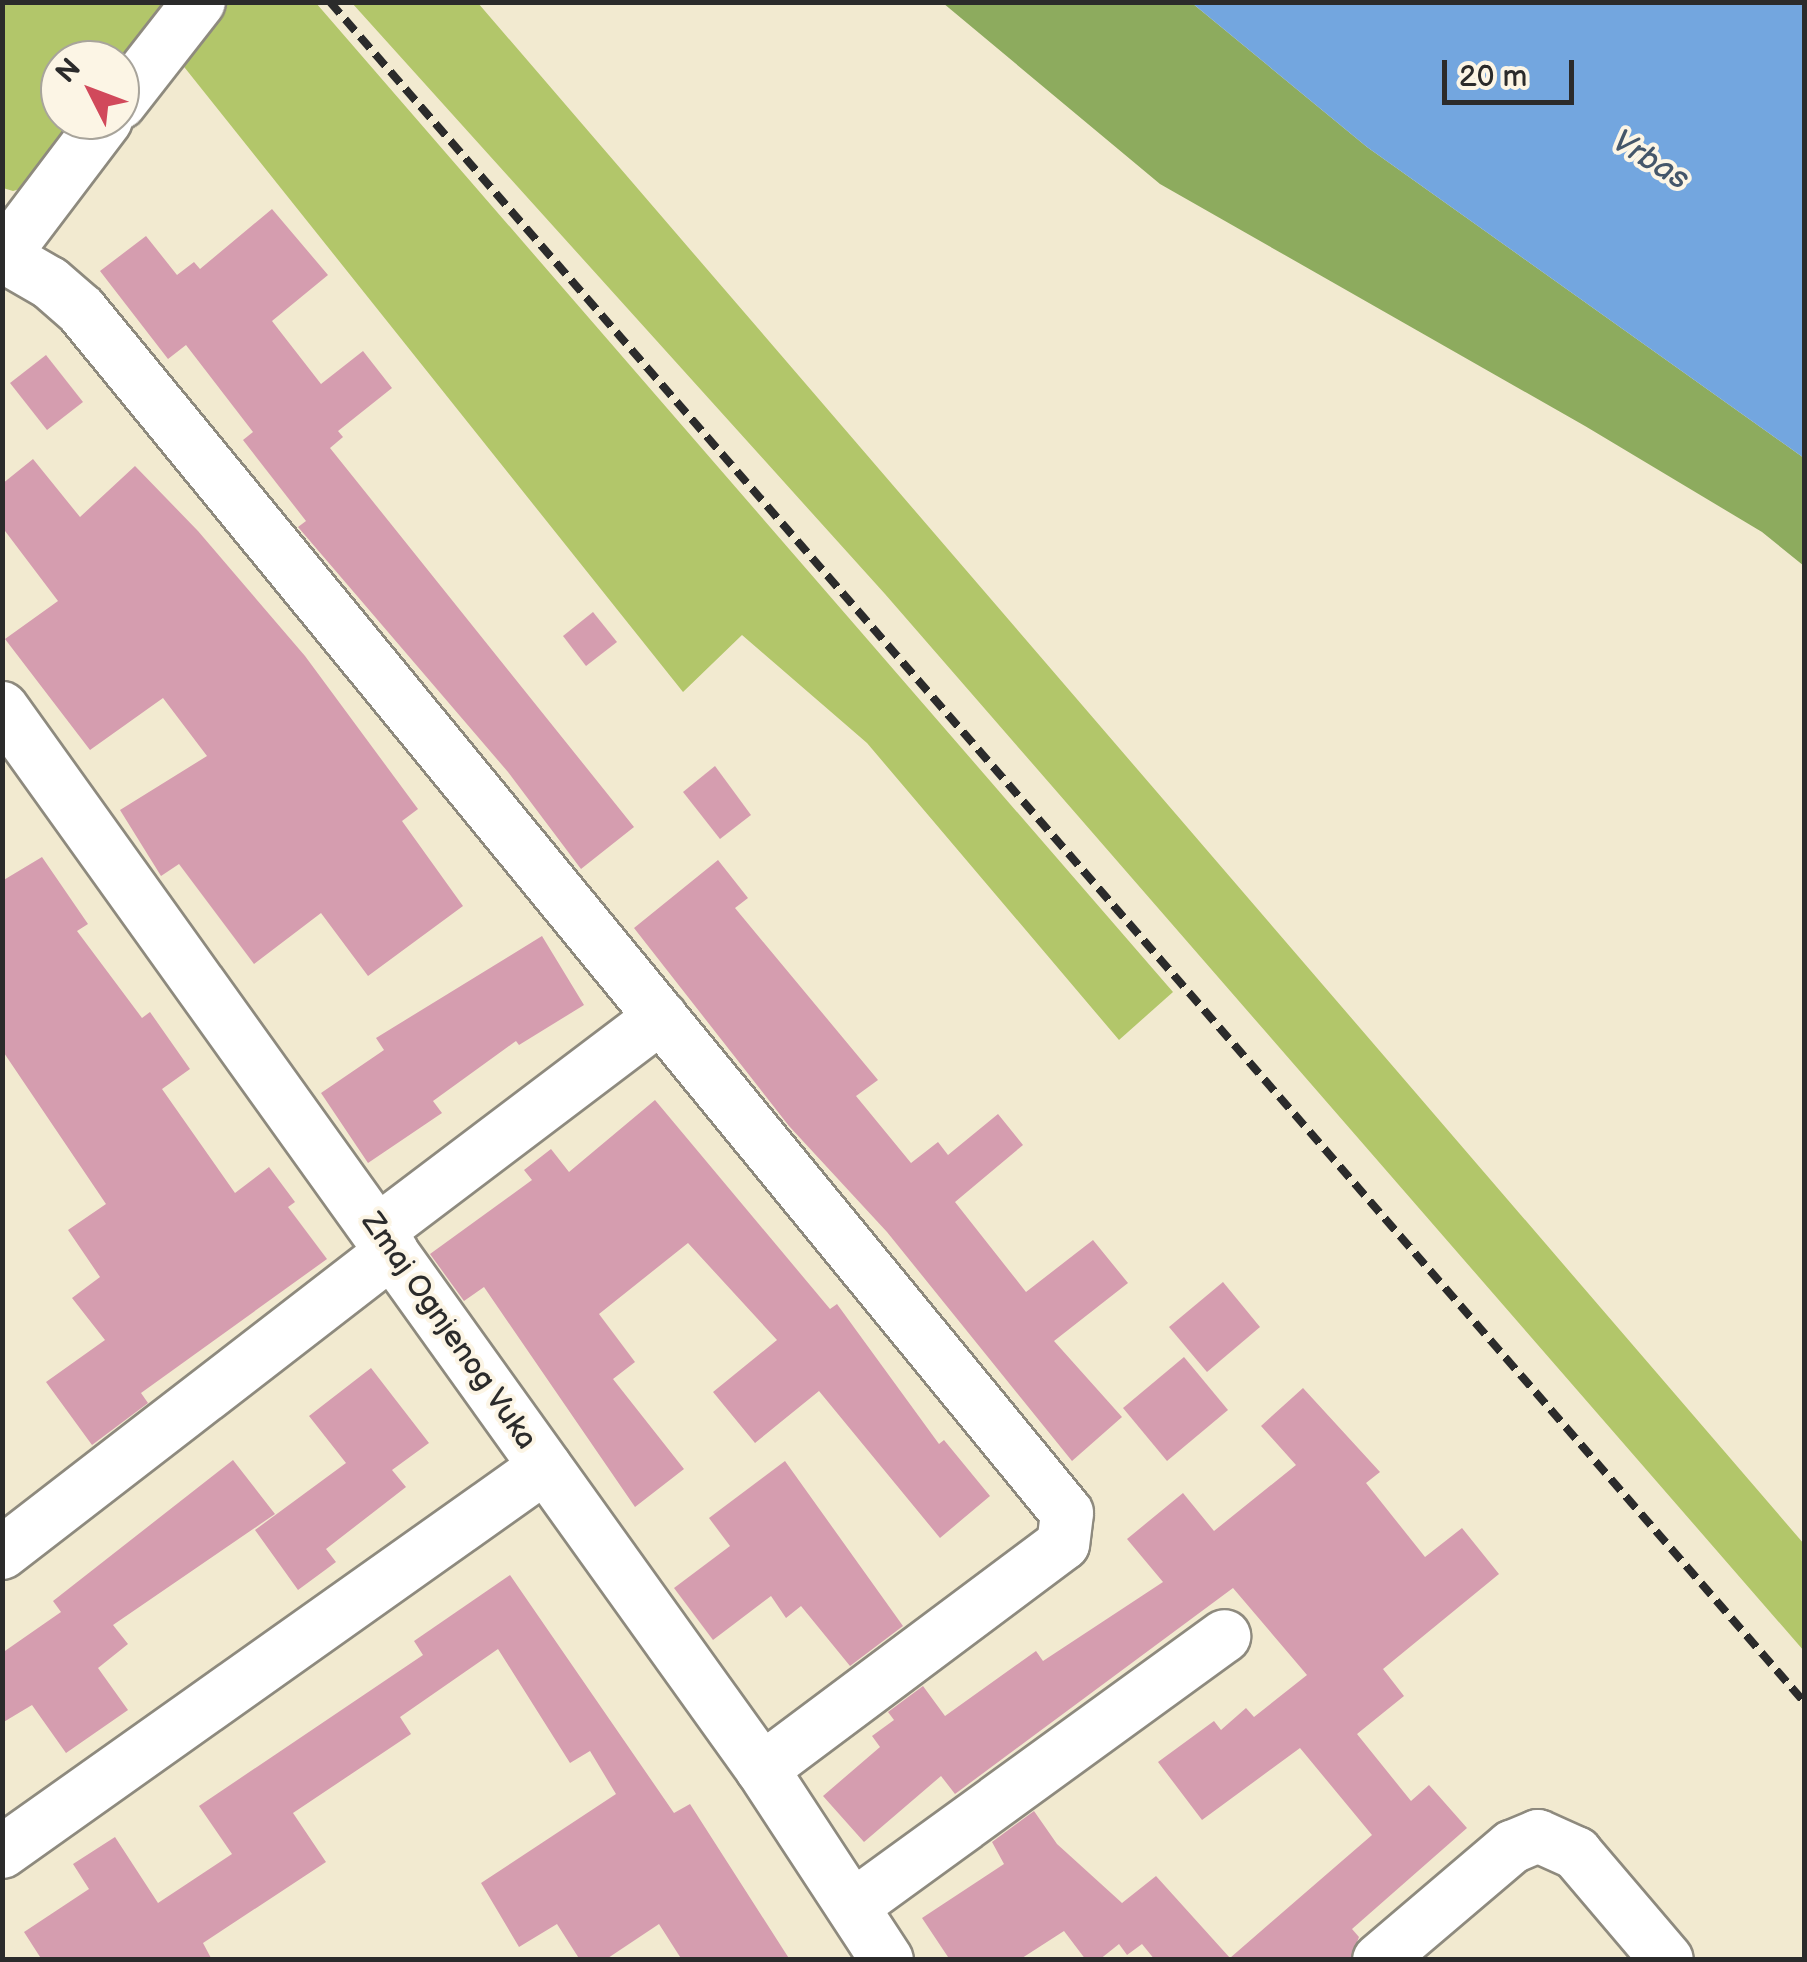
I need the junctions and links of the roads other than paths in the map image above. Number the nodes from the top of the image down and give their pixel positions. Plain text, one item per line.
1 (199, 2) edge
2 (140, 77) edge
3 (91, 140) edge
4 (3, 256) edge
5 (2, 708) edge
6 (661, 1017) junction
7 (385, 1242) junction
8 (545, 1466) junction
9 (2, 1552) edge
10 (1224, 1636) dead end
11 (762, 1770) junction
12 (2, 1852) edge
13 (853, 1906) junction
14 (887, 1960) edge
15 (1379, 1960) edge
16 (1667, 1960) edge

1 - 2 street
3 - 4 street
4 - 6 street
5 - 7 street, Zmaj Ognjenog Vuka
6 - 7 street
6 - 11 street
7 - 8 street, Zmaj Ognjenog Vuka
7 - 9 street
8 - 11 street, Zmaj Ognjenog Vuka
8 - 12 street
10 - 13 street
11 - 13 street, Zmaj Ognjenog Vuka
13 - 14 street, Zmaj Ognjenog Vuka
15 - 16 street

